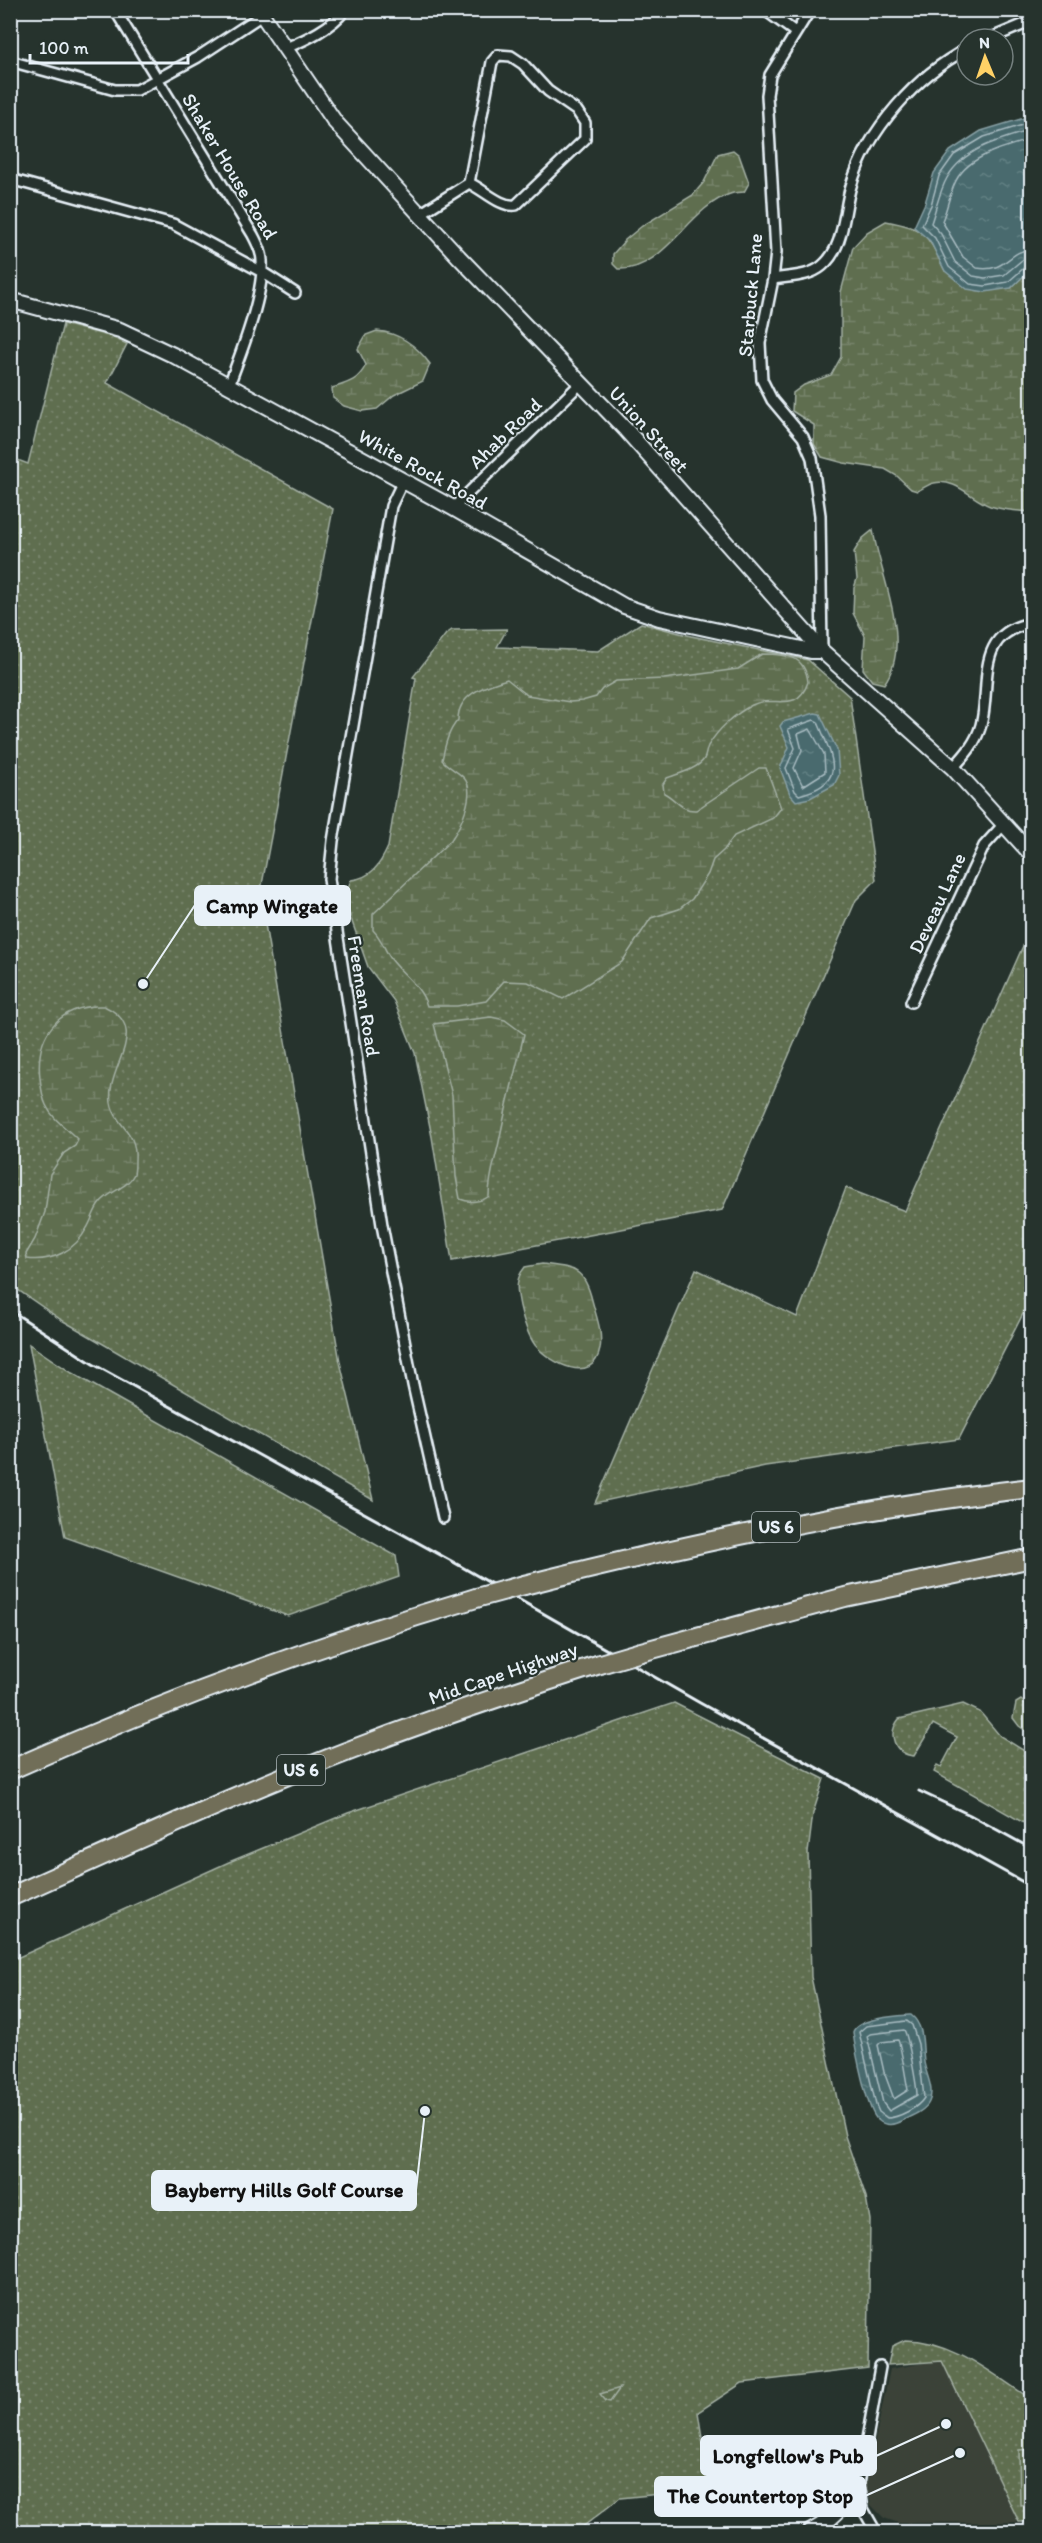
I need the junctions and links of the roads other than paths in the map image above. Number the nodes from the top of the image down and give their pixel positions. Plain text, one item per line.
1 (115, 10) edge
2 (345, 10) edge
3 (765, 10) edge
4 (810, 10) edge
5 (260, 13) edge
6 (1032, 21) edge
7 (1015, 28) edge
8 (795, 32) junction
9 (286, 48) junction
10 (955, 56) edge
11 (10, 61) edge
12 (158, 80) junction
13 (10, 179) edge
14 (469, 183) junction
15 (420, 214) junction
16 (262, 272) junction
17 (773, 279) junction
18 (295, 293) dead end
19 (10, 300) edge
20 (581, 383) junction
21 (229, 385) junction
22 (403, 481) junction
23 (453, 508) junction
24 (1032, 623) edge
25 (822, 651) junction
26 (953, 768) junction
27 (1003, 825) junction
28 (1032, 855) edge
29 (912, 1002) dead end
30 (1032, 1488) edge
31 (443, 1518) dead end
32 (1032, 1558) edge
33 (10, 1770) edge
34 (10, 1897) edge
35 (880, 2367) dead end
36 (860, 2469) junction
37 (810, 2532) edge
38 (876, 2532) edge

1 - 12 street, Shaker House Road
2 - 9 street
3 - 8 street
4 - 8 street, Starbuck Lane
5 - 9 main road, Union Street
5 - 12 street
6 - 7 street
8 - 17 street, Starbuck Lane
9 - 15 main road, Union Street
10 - 17 street
11 - 12 street
12 - 16 street, Shaker House Road
13 - 16 street
14 - 14 street
14 - 15 street
15 - 20 main road, Union Street
16 - 18 street
16 - 21 street, Shaker House Road
17 - 25 street, Starbuck Lane
19 - 21 main road, White Rock Road
20 - 23 street, Ahab Road
20 - 25 main road, Union Street
21 - 22 main road, White Rock Road
22 - 23 main road, White Rock Road
22 - 31 street, Freeman Road
23 - 25 main road, White Rock Road
24 - 26 street
25 - 26 main road, Union Street
26 - 27 main road, Union Street
27 - 28 main road, Union Street
27 - 29 street, Deveau Lane
30 - 33 highway, US 6, bridge
32 - 34 highway, Mid Cape Highway / US 6, bridge
35 - 36 street
36 - 37 main road
36 - 38 street

